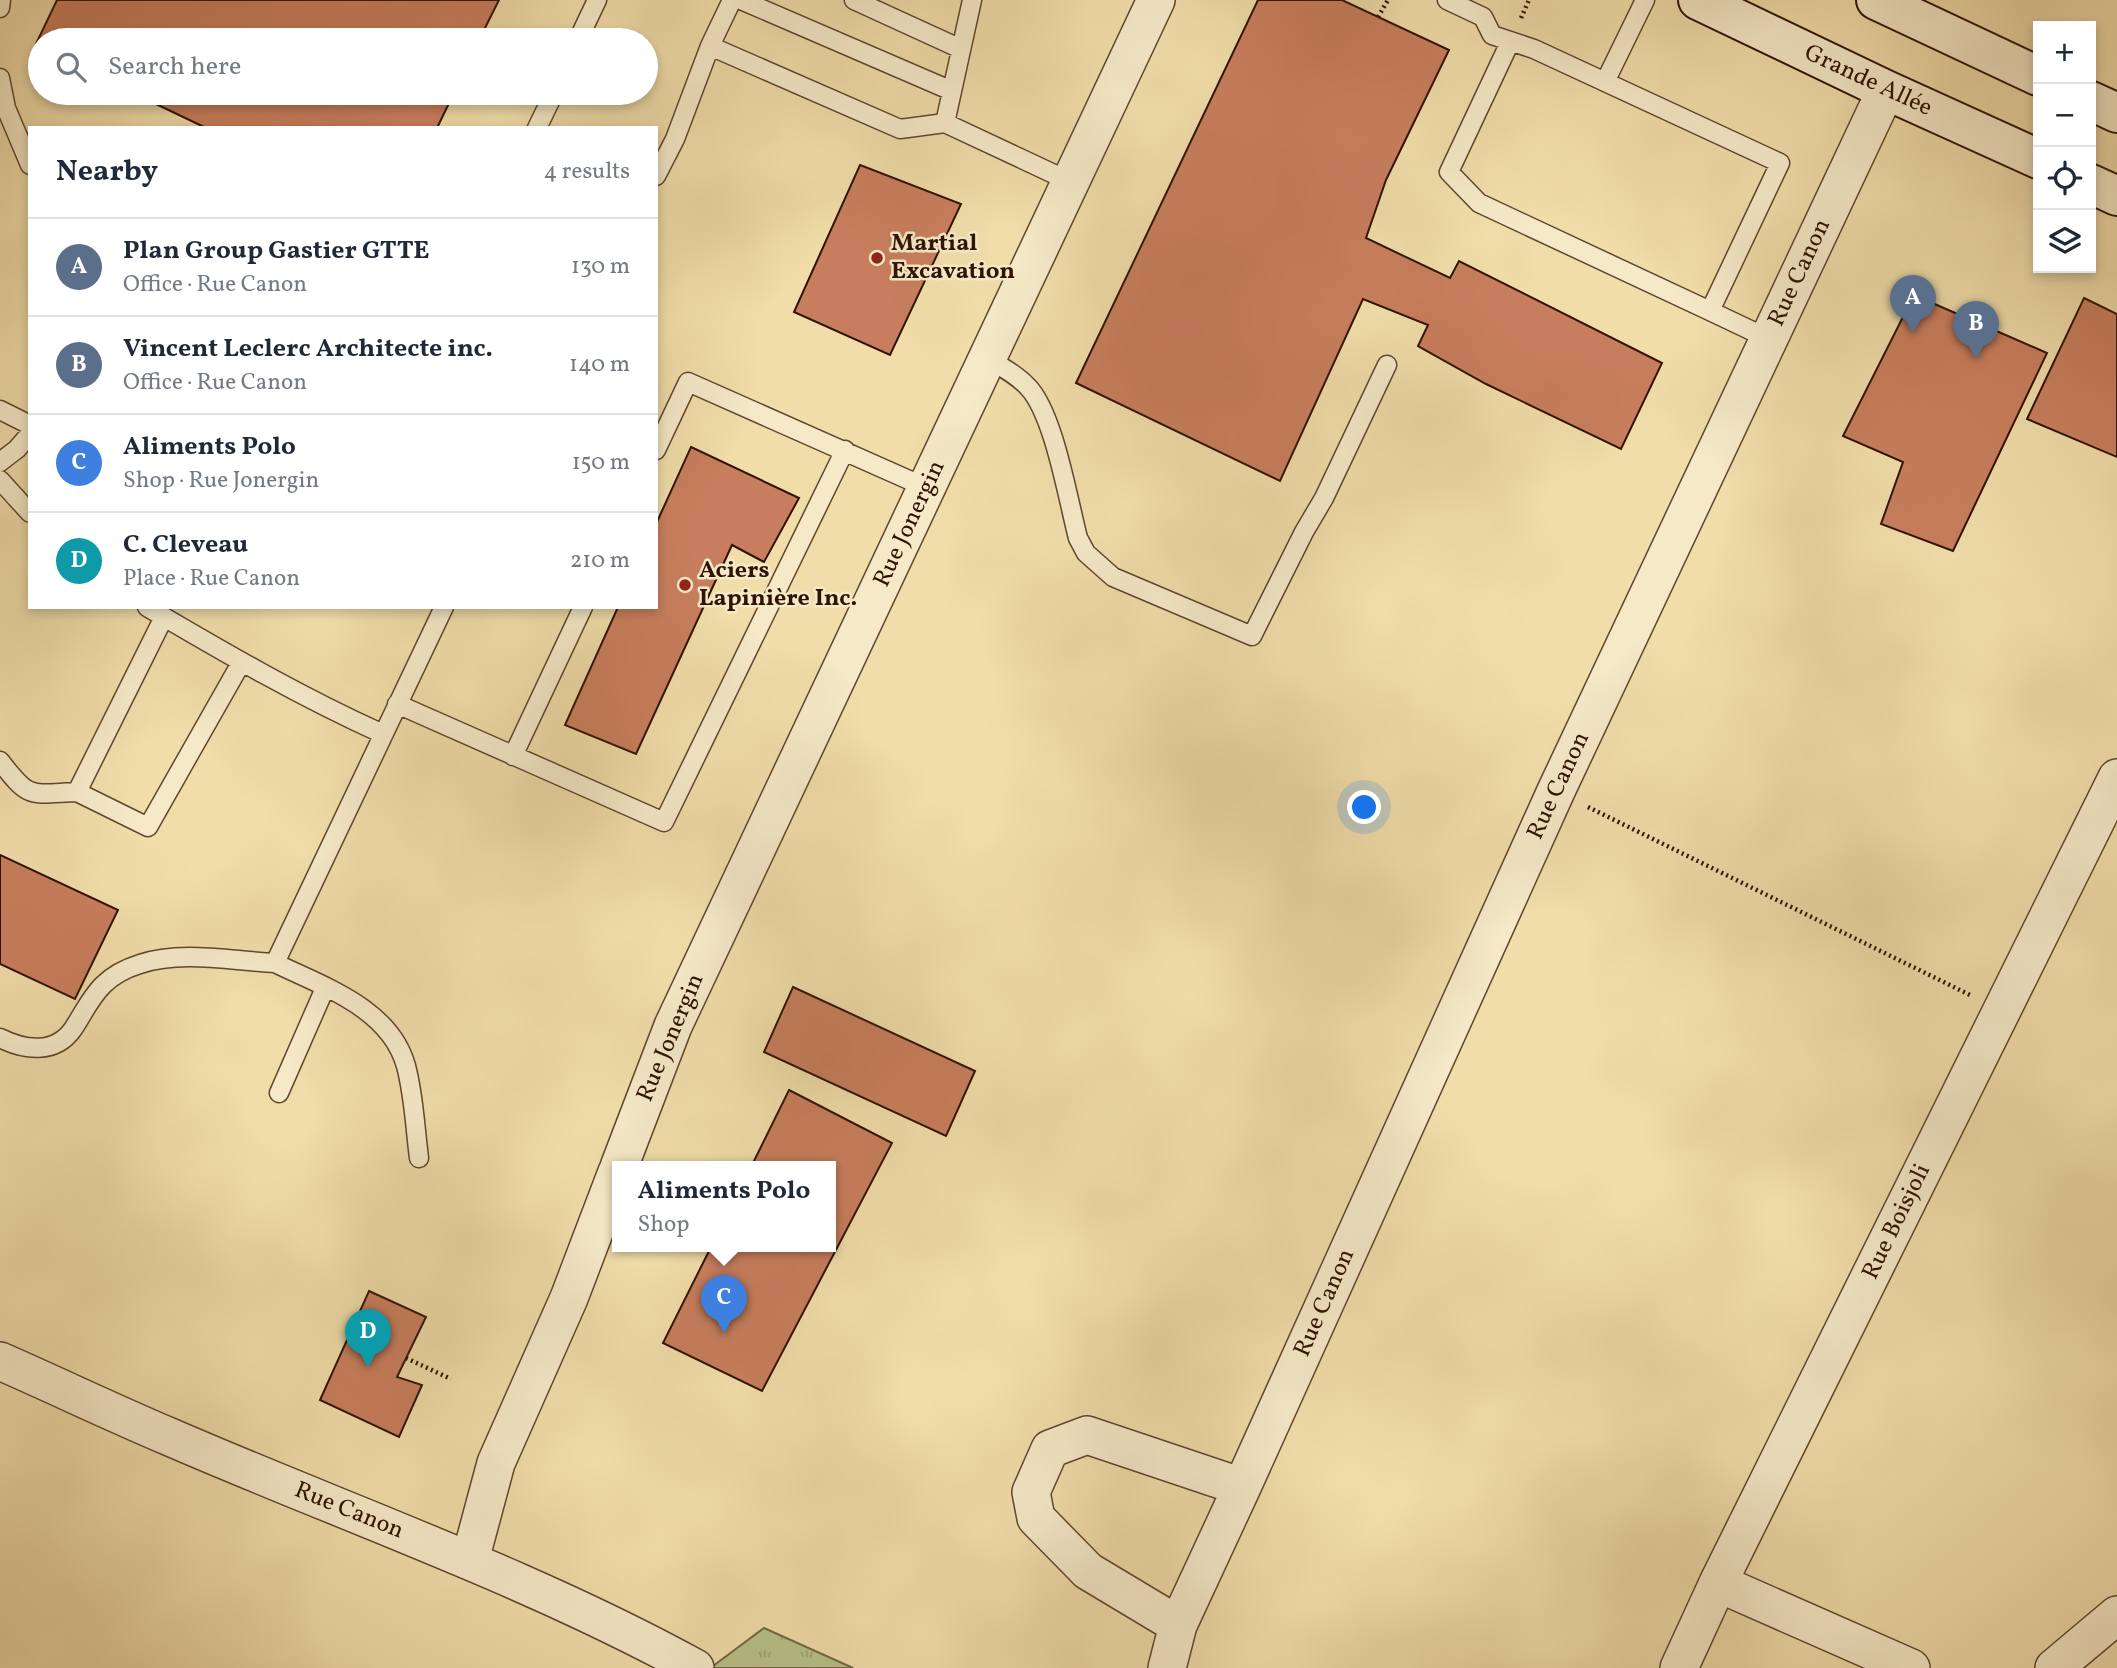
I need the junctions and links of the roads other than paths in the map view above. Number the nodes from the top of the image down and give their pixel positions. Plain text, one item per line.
1 (1, 0) edge
2 (597, 0) edge
3 (732, 0) edge
4 (741, 0) edge
5 (855, 0) edge
6 (972, 0) edge
7 (1447, 0) edge
8 (1645, 0) edge
9 (1698, 0) edge
10 (1876, 0) edge
11 (1154, 1) edge
12 (0, 8) edge
13 (584, 28) edge
14 (1510, 42) junction
15 (710, 46) junction
16 (961, 49) junction
17 (2033, 74) edge
18 (0, 78) edge
19 (1605, 82) junction
20 (1886, 90) junction
21 (952, 92) junction
22 (2096, 103) edge
23 (548, 105) edge
24 (2117, 113) edge
25 (945, 123) junction
26 (538, 126) edge
27 (2033, 157) edge
28 (28, 160) edge
29 (658, 172) edge
30 (1071, 182) junction
31 (2096, 186) edge
32 (2117, 196) edge
33 (1710, 311) junction
34 (1769, 339) junction
35 (988, 359) junction
36 (1387, 365) dead end
37 (0, 410) edge
38 (28, 424) edge
39 (28, 436) edge
40 (658, 446) edge
41 (845, 450) junction
42 (0, 463) edge
43 (0, 480) edge
44 (927, 488) junction
45 (28, 511) edge
46 (150, 609) edge
47 (439, 609) edge
48 (582, 609) edge
49 (164, 617) junction
50 (241, 663) junction
51 (397, 704) junction
52 (383, 734) junction
53 (513, 756) junction
54 (0, 761) edge
55 (2117, 778) edge
56 (77, 792) junction
57 (275, 963) junction
58 (325, 988) junction
59 (0, 1038) edge
60 (279, 1093) dead end
61 (419, 1158) dead end
62 (621, 1161) edge
63 (612, 1185) edge
64 (0, 1361) edge
65 (1242, 1487) junction
66 (470, 1560) junction
67 (1718, 1583) junction
68 (2117, 1615) edge
69 (1178, 1625) junction
70 (695, 1668) edge
71 (1167, 1668) edge
72 (1679, 1668) edge
73 (1910, 1668) edge
74 (2054, 1668) edge

1 - 12 lane
2 - 13 lane
3 - 15 lane
4 - 21 lane
5 - 16 lane
6 - 16 lane
7 - 14 lane
8 - 19 lane
9 - 20 main road, Grande Allée
10 - 17 main road
11 - 30 street, Rue Jonergin
14 - 19 lane
14 - 33 lane
15 - 25 lane
15 - 29 lane
16 - 21 lane
18 - 28 lane
19 - 33 lane
20 - 27 main road, Grande Allée
20 - 34 street, Rue Canon
21 - 25 lane
22 - 24 main road
23 - 26 lane
25 - 30 lane
30 - 35 street, Rue Jonergin
31 - 32 main road
33 - 34 lane
34 - 65 street, Rue Canon
35 - 36 lane
35 - 44 street, Rue Jonergin
37 - 38 lane
39 - 42 lane
40 - 41 lane
41 - 44 lane
41 - 53 lane
43 - 45 lane
44 - 62 street, Rue Jonergin
46 - 49 lane
47 - 51 lane
48 - 53 lane
49 - 50 lane
49 - 56 lane
50 - 52 lane
50 - 56 lane
51 - 52 lane
51 - 53 lane
52 - 57 lane
54 - 56 lane
55 - 67 street, Rue Boisjoli
57 - 58 lane
57 - 59 lane
58 - 60 lane
58 - 61 lane
63 - 66 street
64 - 66 street, Rue Canon
65 - 69 street, Rue Canon
65 - 69 street
66 - 70 street, Rue Canon
67 - 72 street, Rue Boisjoli
67 - 73 street
68 - 74 street
69 - 71 street, Rue Canon

